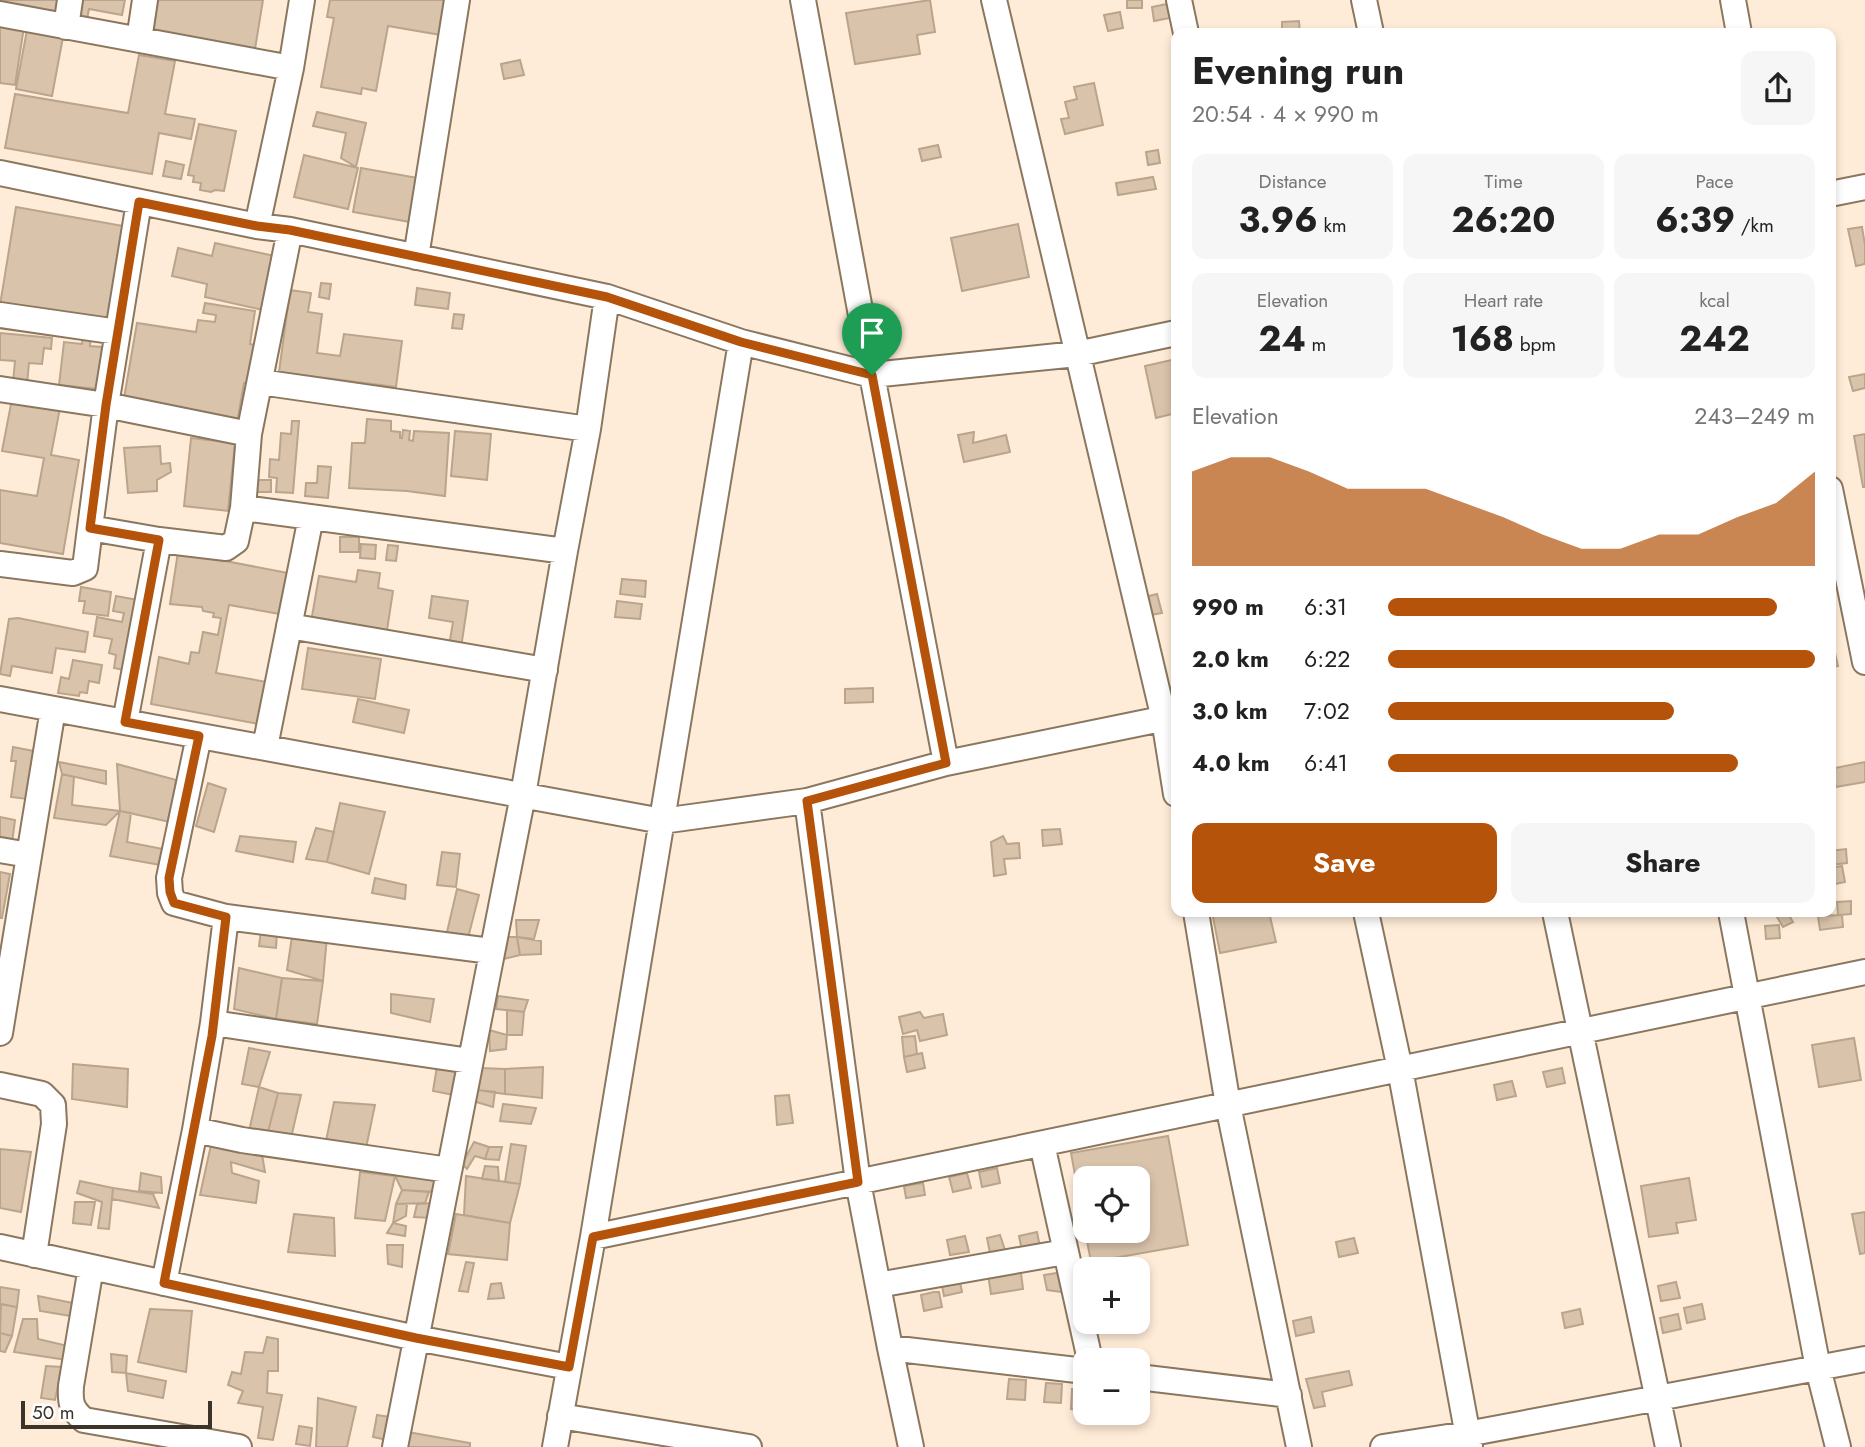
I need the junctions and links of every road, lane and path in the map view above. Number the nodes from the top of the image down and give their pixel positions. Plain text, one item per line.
1 (70, 0) edge
2 (145, 0) edge
3 (302, 0) edge
4 (457, 0) edge
5 (803, 0) edge
6 (994, 0) edge
7 (1179, 0) edge
8 (1364, 0) edge
9 (1733, 0) edge
10 (0, 14) edge
11 (66, 27) junction
12 (1185, 28) edge
13 (1369, 28) edge
14 (1738, 28) edge
15 (139, 40) junction
16 (291, 68) junction
17 (0, 173) edge
18 (1865, 187) edge
19 (1836, 193) edge
20 (139, 202) junction
21 (257, 226) junction
22 (290, 230) junction
23 (416, 257) junction
24 (607, 297) junction
25 (0, 315) edge
26 (118, 332) junction
27 (1171, 334) edge
28 (741, 342) junction
29 (1077, 354) junction
30 (872, 375) junction
31 (260, 382) junction
32 (0, 389) edge
33 (106, 405) junction
34 (589, 429) junction
35 (249, 434) junction
36 (243, 508) junction
37 (311, 517) junction
38 (1836, 519) edge
39 (90, 528) junction
40 (159, 540) junction
41 (565, 551) junction
42 (0, 564) edge
43 (1848, 580) edge
44 (289, 626) junction
45 (1865, 662) edge
46 (545, 670) junction
47 (0, 699) edge
48 (53, 709) junction
49 (1170, 717) edge
50 (125, 722) junction
51 (199, 736) junction
52 (265, 747) junction
53 (946, 763) junction
54 (523, 795) junction
55 (807, 801) junction
56 (662, 821) junction
57 (0, 850) edge
58 (29, 855) junction
59 (226, 917) junction
60 (1197, 917) edge
61 (1367, 917) edge
62 (1556, 917) edge
63 (1732, 917) edge
64 (491, 951) junction
65 (1865, 972) edge
66 (4, 981) edge
67 (1748, 996) junction
68 (214, 1023) junction
69 (1580, 1031) junction
70 (0, 1033) edge
71 (470, 1061) junction
72 (1400, 1069) junction
73 (0, 1085) edge
74 (1228, 1105) junction
75 (195, 1130) junction
76 (1042, 1144) junction
77 (449, 1170) junction
78 (858, 1182) junction
79 (593, 1237) junction
80 (0, 1247) edge
81 (1065, 1252) junction
82 (34, 1255) junction
83 (92, 1267) junction
84 (164, 1283) junction
85 (878, 1285) junction
86 (416, 1338) junction
87 (890, 1348) junction
88 (1087, 1348) edge
89 (1865, 1359) edge
90 (569, 1367) junction
91 (1818, 1368) junction
92 (1073, 1370) edge
93 (1150, 1378) edge
94 (1289, 1395) junction
95 (1657, 1398) junction
96 (560, 1416) junction
97 (128, 1438) edge
98 (1468, 1441) edge
99 (239, 1447) edge
100 (395, 1447) edge
101 (555, 1447) edge
102 (749, 1447) edge
103 (911, 1447) edge
104 (1299, 1447) edge
105 (1383, 1447) edge
106 (1668, 1447) edge
107 (1838, 1447) edge

1 - 11 street
2 - 15 street
3 - 16 street
4 - 23 street
5 - 30 street
6 - 29 street
7 - 12 street
8 - 13 street
9 - 14 street
10 - 11 street
11 - 15 street
15 - 16 street
16 - 21 street
17 - 20 street
18 - 19 street
20 - 21 street
20 - 26 street
21 - 22 street
22 - 23 street
22 - 31 street
23 - 24 street
24 - 28 street
24 - 34 street
25 - 26 street
26 - 33 street
27 - 29 street
28 - 30 street
28 - 56 street
29 - 30 street
29 - 49 street
30 - 53 street
31 - 34 street
31 - 35 street
32 - 33 street
33 - 35 street
33 - 39 street
34 - 41 street
35 - 36 street
36 - 37 street
36 - 40 street
37 - 41 street
37 - 44 street
38 - 43 street
39 - 40 street
39 - 42 street
40 - 50 street
41 - 46 street
43 - 45 street
44 - 46 street
44 - 52 street
46 - 54 street
47 - 48 street
48 - 50 street
48 - 58 street
49 - 53 street
50 - 51 street
51 - 52 street
51 - 59 street
52 - 54 street
53 - 55 street
54 - 56 street
54 - 64 street
55 - 56 street
55 - 78 street
56 - 79 street
57 - 58 street
58 - 66 street
59 - 64 street
59 - 68 street
60 - 74 street
61 - 72 street
62 - 69 street
63 - 67 street
64 - 71 street
65 - 67 street
66 - 70 street
67 - 69 street
67 - 91 street
68 - 71 street
68 - 75 street
69 - 72 street
69 - 95 street
71 - 77 street
72 - 74 street
72 - 98 street
73 - 82 street
74 - 76 street
74 - 94 street
75 - 77 street
75 - 84 street
76 - 78 street
76 - 81 street
77 - 86 street
78 - 79 street
78 - 85 street
79 - 90 street
80 - 82 street
81 - 85 street
81 - 88 street
82 - 83 street
83 - 84 street
83 - 97 street
84 - 86 street
85 - 87 street
86 - 90 street
86 - 100 street
87 - 92 street
87 - 103 street
89 - 91 street
90 - 96 street
91 - 95 street
91 - 107 street
93 - 94 street
94 - 104 street
95 - 98 street
95 - 106 street
96 - 101 street
96 - 102 street
97 - 99 street
98 - 105 street

